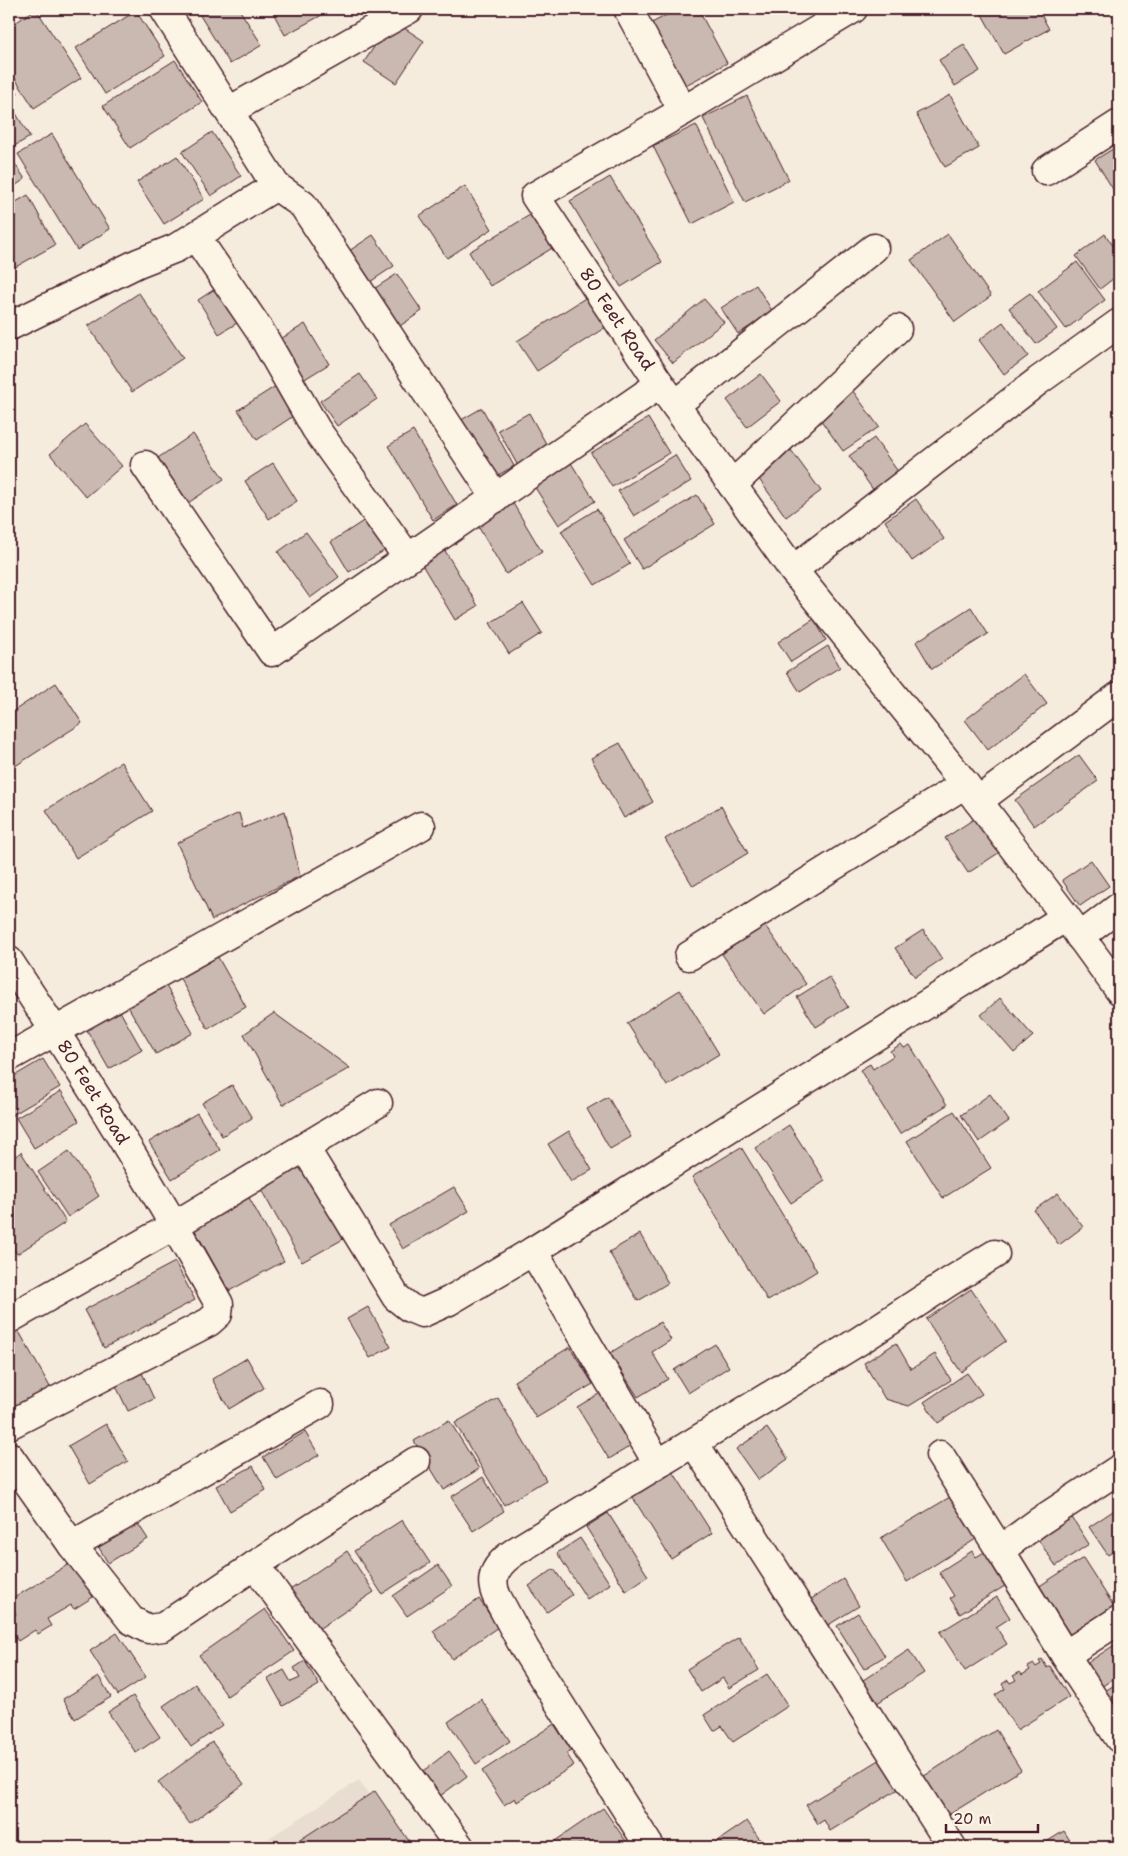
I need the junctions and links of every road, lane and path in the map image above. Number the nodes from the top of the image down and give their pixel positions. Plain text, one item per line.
1 (164, 9) edge
2 (409, 9) edge
3 (628, 9) edge
4 (853, 9) edge
5 (228, 111) junction
6 (684, 111) junction
7 (1119, 124) edge
8 (1046, 170) dead end
9 (276, 186) junction
10 (196, 237) junction
11 (874, 248) dead end
12 (9, 320) edge
13 (1119, 323) edge
14 (898, 330) dead end
15 (667, 395) junction
16 (145, 465) dead end
17 (732, 485) junction
18 (496, 498) junction
19 (408, 558) junction
20 (793, 570) junction
21 (1119, 696) edge
22 (971, 793) junction
23 (420, 826) dead end
24 (1119, 908) edge
25 (1073, 927) junction
26 (689, 956) dead end
27 (9, 961) edge
28 (1119, 990) edge
29 (56, 1032) junction
30 (9, 1057) edge
31 (378, 1104) dead end
32 (305, 1148) junction
33 (175, 1225) junction
34 (533, 1251) junction
35 (995, 1254) dead end
36 (9, 1319) edge
37 (320, 1404) dead end
38 (9, 1425) edge
39 (694, 1443) junction
40 (940, 1455) dead end
41 (9, 1456) edge
42 (416, 1461) dead end
43 (658, 1464) junction
44 (1119, 1469) edge
45 (72, 1545) junction
46 (1000, 1550) junction
47 (255, 1565) junction
48 (1119, 1620) edge
49 (1064, 1655) junction
50 (1119, 1738) edge
51 (460, 1847) edge
52 (650, 1847) edge
53 (952, 1847) edge

1 - 5 street
2 - 5 street
3 - 6 street
4 - 6 street, 80 Feet Road
5 - 9 street
6 - 15 street, 80 Feet Road
7 - 8 street
9 - 10 street
9 - 18 street
10 - 12 street
10 - 19 street
11 - 15 street
13 - 20 street
14 - 17 street
15 - 17 street
15 - 18 street, 80 Feet Road
16 - 19 street, 80 Feet Road
17 - 20 street
18 - 19 street, 80 Feet Road
20 - 22 street
21 - 22 street
22 - 25 street
22 - 26 street
23 - 29 street
24 - 25 street
25 - 28 street
25 - 34 street
27 - 29 street, 80 Feet Road
29 - 30 street
29 - 33 street, 80 Feet Road
31 - 32 street
32 - 33 street
32 - 34 street
33 - 36 street
33 - 38 street, 80 Feet Road
34 - 43 street
35 - 39 street
37 - 45 street
39 - 43 street
39 - 53 street
40 - 46 street
41 - 45 street
42 - 47 street
43 - 52 street
44 - 46 street
45 - 47 street
46 - 49 street
47 - 51 street
48 - 49 street
49 - 50 street

